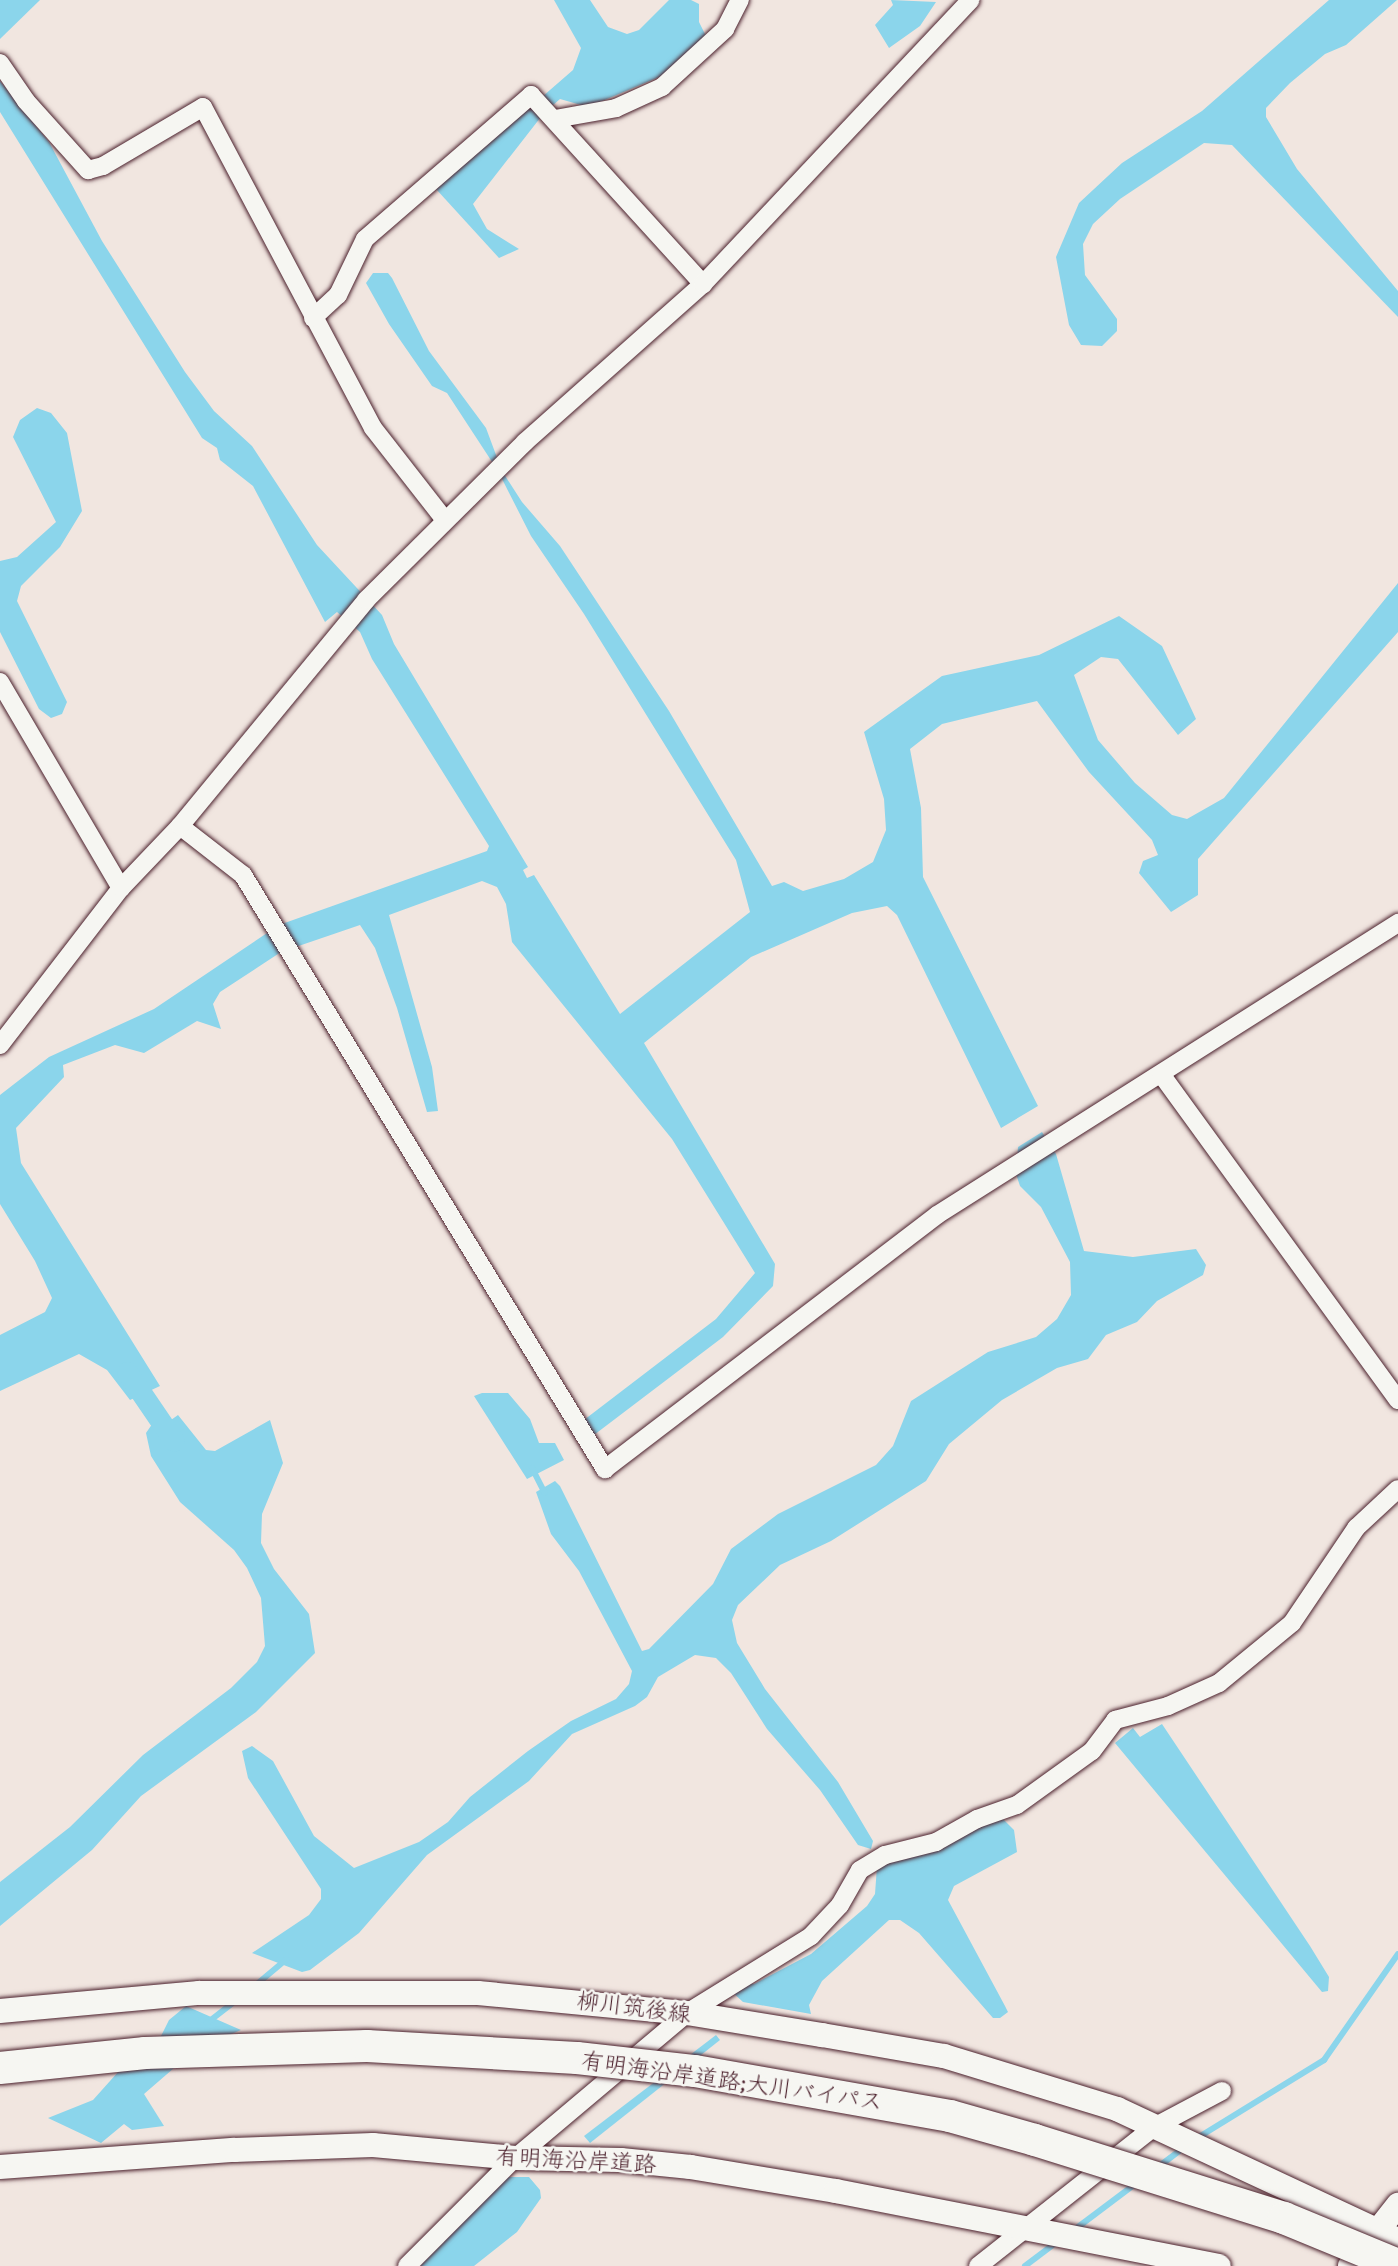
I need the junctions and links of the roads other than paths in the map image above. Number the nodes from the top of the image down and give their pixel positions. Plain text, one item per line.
1 (740, 0) edge
2 (971, 0) edge
3 (0, 63) edge
4 (555, 119) junction
5 (703, 284) junction
6 (313, 318) junction
7 (444, 519) junction
8 (0, 682) edge
9 (180, 826) junction
10 (121, 888) junction
11 (1398, 923) edge
12 (0, 1045) edge
13 (1161, 1074) junction
14 (1398, 1400) edge
15 (1398, 1489) edge
16 (0, 2011) edge
17 (687, 2013) junction
18 (367, 2057) dead end
19 (0, 2068) edge
20 (1222, 2091) dead end
21 (1164, 2130) junction
22 (515, 2158) junction
23 (0, 2167) edge
24 (1398, 2205) edge
25 (1030, 2228) junction
26 (1387, 2236) edge
27 (1398, 2265) edge
28 (407, 2266) edge
29 (978, 2266) edge
30 (1219, 2266) edge
31 (1350, 2266) edge
32 (1368, 2266) edge

1 - 4 street
2 - 5 street
3 - 6 street
4 - 5 street
4 - 6 street
5 - 7 street
6 - 7 street
7 - 9 street
8 - 10 street
9 - 10 street
9 - 13 street
10 - 12 street
11 - 13 street
13 - 14 street
15 - 17 street
16 - 17 main road, 柳川筑後線
17 - 21 main road, 柳川筑後線
17 - 22 street
18 - 32 highway, 有明海沿岸道路;大川バイパス
19 - 27 highway, 有明海沿岸道路;大川バイパス, bridge
20 - 21 street
21 - 25 street
21 - 26 main road, 柳川筑後線
22 - 23 main road, 有明海沿岸道路
22 - 25 main road, 有明海沿岸道路
22 - 28 street
24 - 26 main road
25 - 29 street
25 - 30 main road, 有明海沿岸道路
26 - 31 main road

